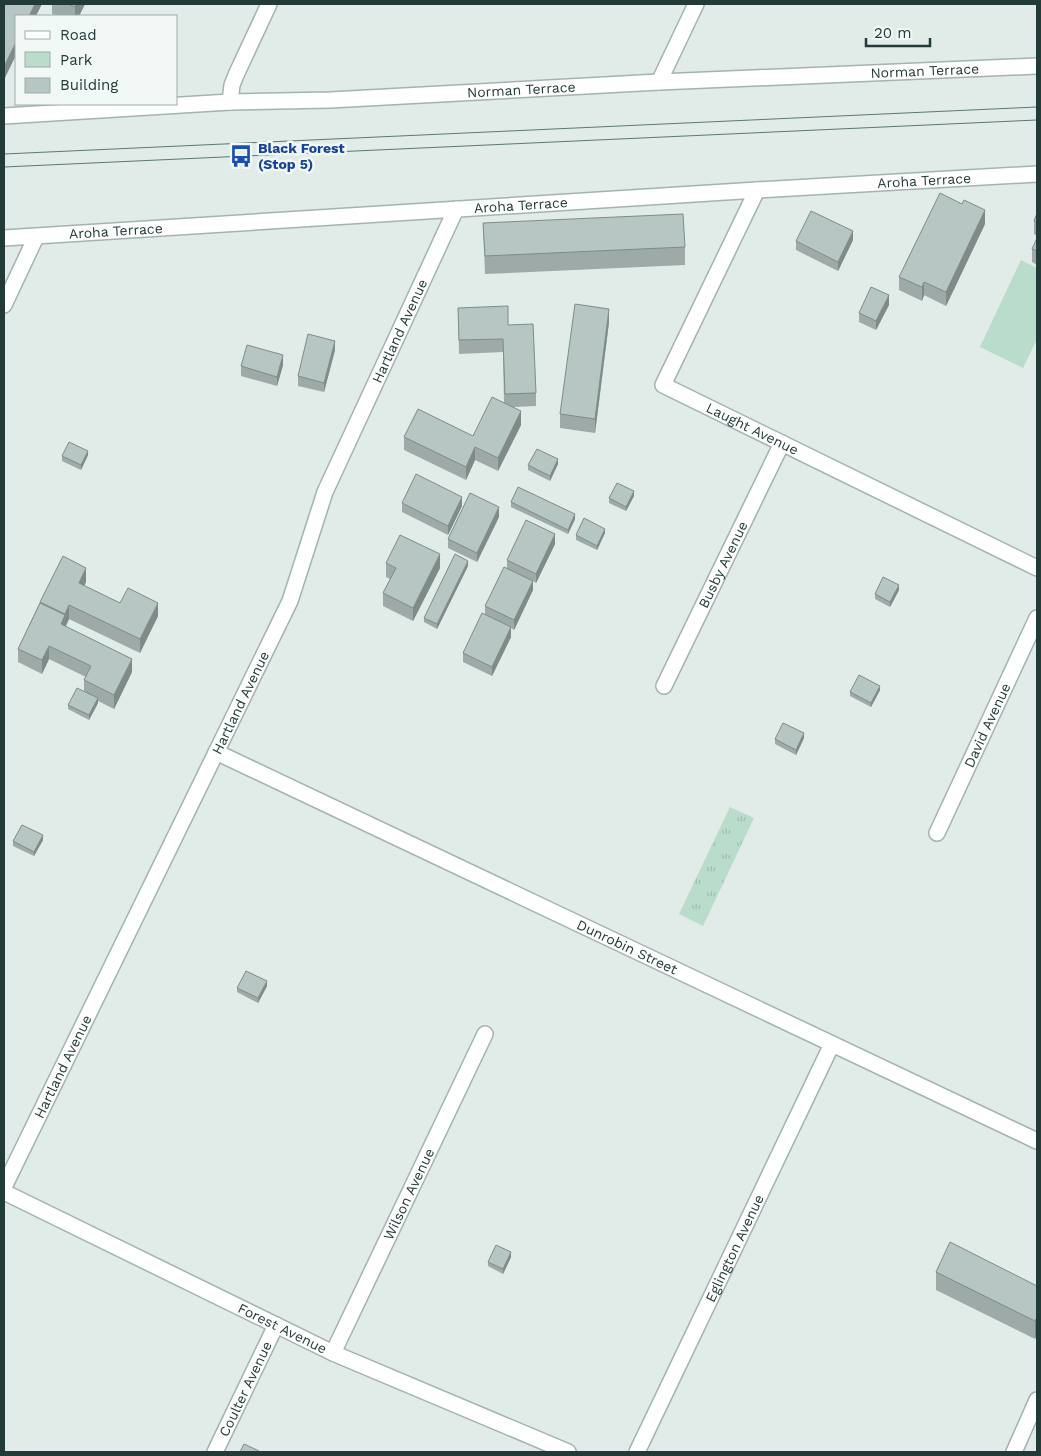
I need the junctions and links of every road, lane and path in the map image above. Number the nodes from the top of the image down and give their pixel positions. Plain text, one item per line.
1 (269, 4) edge
2 (696, 4) edge
3 (1037, 66) edge
4 (659, 82) junction
5 (230, 102) junction
6 (4, 116) edge
7 (1037, 174) edge
8 (758, 190) junction
9 (456, 209) junction
10 (36, 237) junction
11 (4, 238) edge
12 (4, 304) edge
13 (782, 443) junction
14 (1037, 568) edge
15 (1037, 618) edge
16 (664, 686) dead end
17 (216, 752) junction
18 (937, 832) dead end
19 (485, 1034) dead end
20 (832, 1044) junction
21 (1037, 1141) edge
22 (4, 1187) edge
23 (4, 1192) edge
24 (276, 1325) junction
25 (333, 1353) junction
26 (1037, 1400) edge
27 (215, 1452) edge
28 (565, 1452) edge
29 (637, 1452) edge
30 (1014, 1452) edge

1 - 5 street
2 - 4 street
3 - 4 street, Norman Terrace
4 - 5 street, Norman Terrace
5 - 6 street, Norman Terrace
7 - 8 street, Aroha Terrace
8 - 9 street, Aroha Terrace
8 - 13 street, Laught Avenue
9 - 10 street, Aroha Terrace
9 - 17 street, Hartland Avenue
10 - 11 street, Aroha Terrace
10 - 12 street
13 - 14 street, Laught Avenue
13 - 16 street, Busby Avenue
15 - 18 street, David Avenue
17 - 20 street, Dunrobin Street
17 - 22 street, Hartland Avenue
19 - 25 street, Wilson Avenue
20 - 21 street, Dunrobin Street
20 - 29 street, Eglington Avenue
23 - 24 street, Forest Avenue
24 - 25 street, Forest Avenue
24 - 27 street, Coulter Avenue
25 - 28 street, Forest Avenue
26 - 30 street

